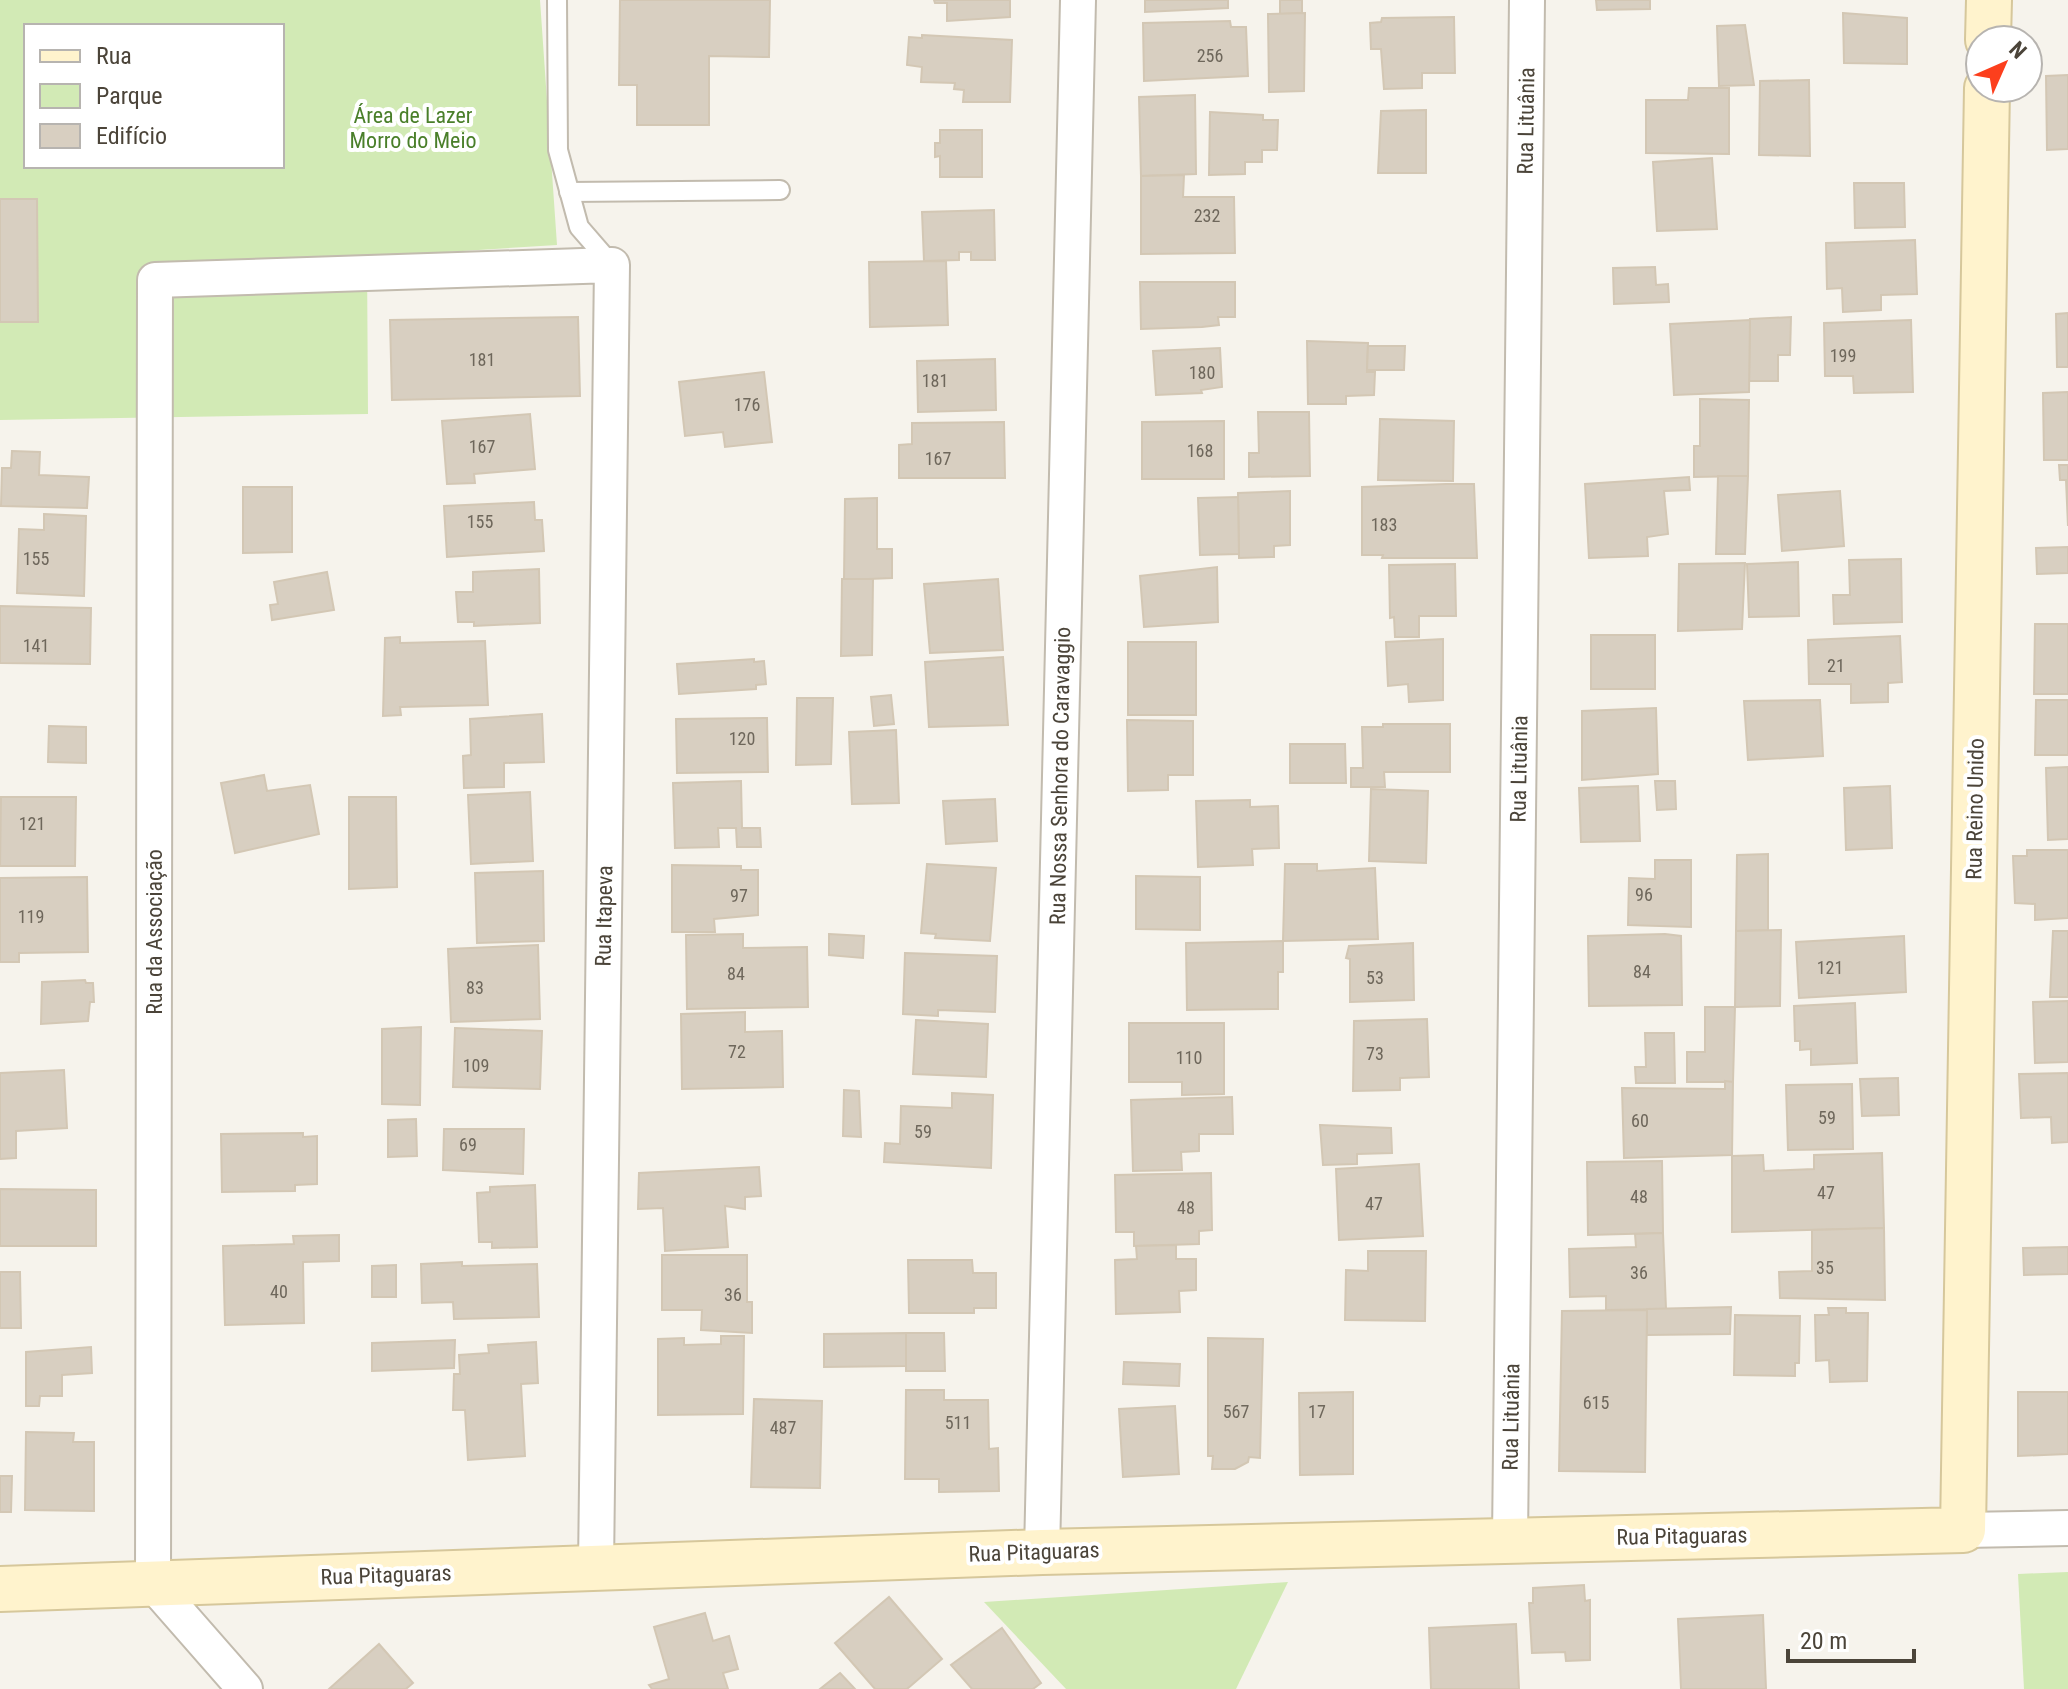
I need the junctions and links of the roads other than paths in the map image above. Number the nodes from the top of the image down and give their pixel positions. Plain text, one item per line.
1 (557, 0) edge
2 (1078, 0) edge
3 (1527, 0) edge
4 (1989, 0) edge
5 (1988, 24) edge
6 (1987, 104) edge
7 (780, 190) dead end
8 (569, 192) junction
9 (612, 265) junction
10 (2068, 1528) edge
11 (1963, 1530) junction
12 (1510, 1539) junction
13 (1042, 1552) junction
14 (596, 1567) junction
15 (153, 1584) junction
16 (0, 1589) edge
17 (245, 1689) edge

1 - 8 lane
2 - 13 street, Rua Nossa Senhora do Caravaggio
3 - 12 street, Rua Lituânia
4 - 5 street
6 - 11 street, Rua Reino Unido
7 - 8 lane
8 - 9 lane
9 - 14 street, Rua Itapeva
9 - 15 street, Rua da Associação
10 - 11 street, Rua Pitaguaras
11 - 12 street, Rua Pitaguaras
12 - 13 street, Rua Pitaguaras
13 - 14 street, Rua Pitaguaras
14 - 15 street, Rua Pitaguaras
15 - 16 street, Rua Pitaguaras
15 - 17 street

